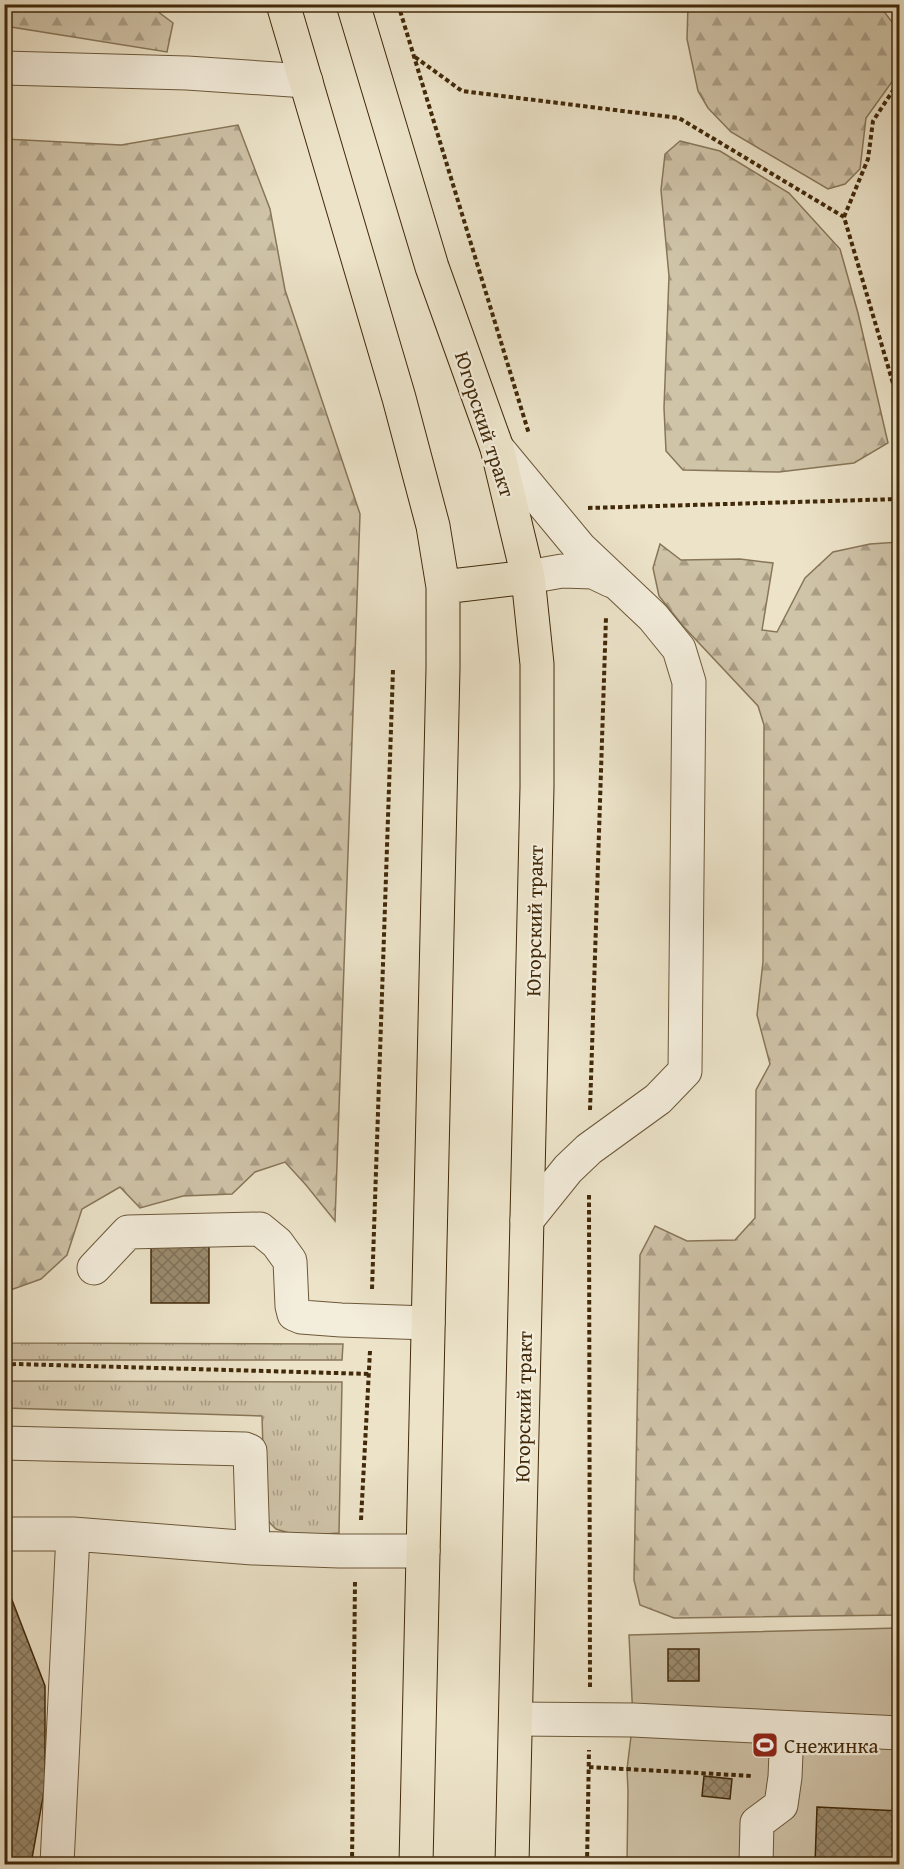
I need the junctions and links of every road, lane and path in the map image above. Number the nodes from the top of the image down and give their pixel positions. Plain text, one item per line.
1 (284, 4) edge
2 (398, 4) edge
3 (355, 11) edge
4 (408, 34) dead end
5 (414, 56) dead end
6 (4, 68) edge
7 (900, 80) edge
8 (306, 81) junction
9 (844, 217) junction
10 (900, 407) edge
11 (497, 448) junction
12 (900, 499) edge
13 (583, 508) dead end
14 (528, 577) junction
15 (616, 583) junction
16 (443, 587) junction
17 (393, 670) dead end
18 (526, 1220) junction
19 (94, 1268) dead end
20 (371, 1321) junction
21 (428, 1323) junction
22 (4, 1365) edge
23 (369, 1374) junction
24 (4, 1443) edge
25 (4, 1534) edge
26 (73, 1534) junction
27 (253, 1548) junction
28 (359, 1550) junction
29 (423, 1551) junction
30 (516, 1719) junction
31 (787, 1729) junction
32 (900, 1733) edge
33 (589, 1767) dead end
34 (785, 1777) junction
35 (57, 1864) edge
36 (352, 1864) edge
37 (416, 1864) edge
38 (512, 1864) edge
39 (756, 1864) edge

1 - 8 main road
2 - 4 path
3 - 11 main road, Югорский тракт
5 - 9 path
6 - 8 lane
7 - 9 path
8 - 16 main road
9 - 10 path
11 - 14 main road, Югорский тракт
11 - 15 lane
12 - 13 path
14 - 15 lane
14 - 16 main road
14 - 18 main road, Югорский тракт
15 - 18 lane
16 - 21 main road
17 - 20 path
18 - 30 main road, Югорский тракт
19 - 20 lane
20 - 21 lane
20 - 23 path
21 - 29 main road
22 - 23 path
23 - 28 path
24 - 27 lane
25 - 26 lane
26 - 27 lane
26 - 35 lane
27 - 28 lane
28 - 29 lane
28 - 36 path
29 - 37 main road
30 - 31 lane
30 - 38 main road, Югорский тракт
31 - 32 lane
31 - 34 lane
33 - 34 path
34 - 39 lane

